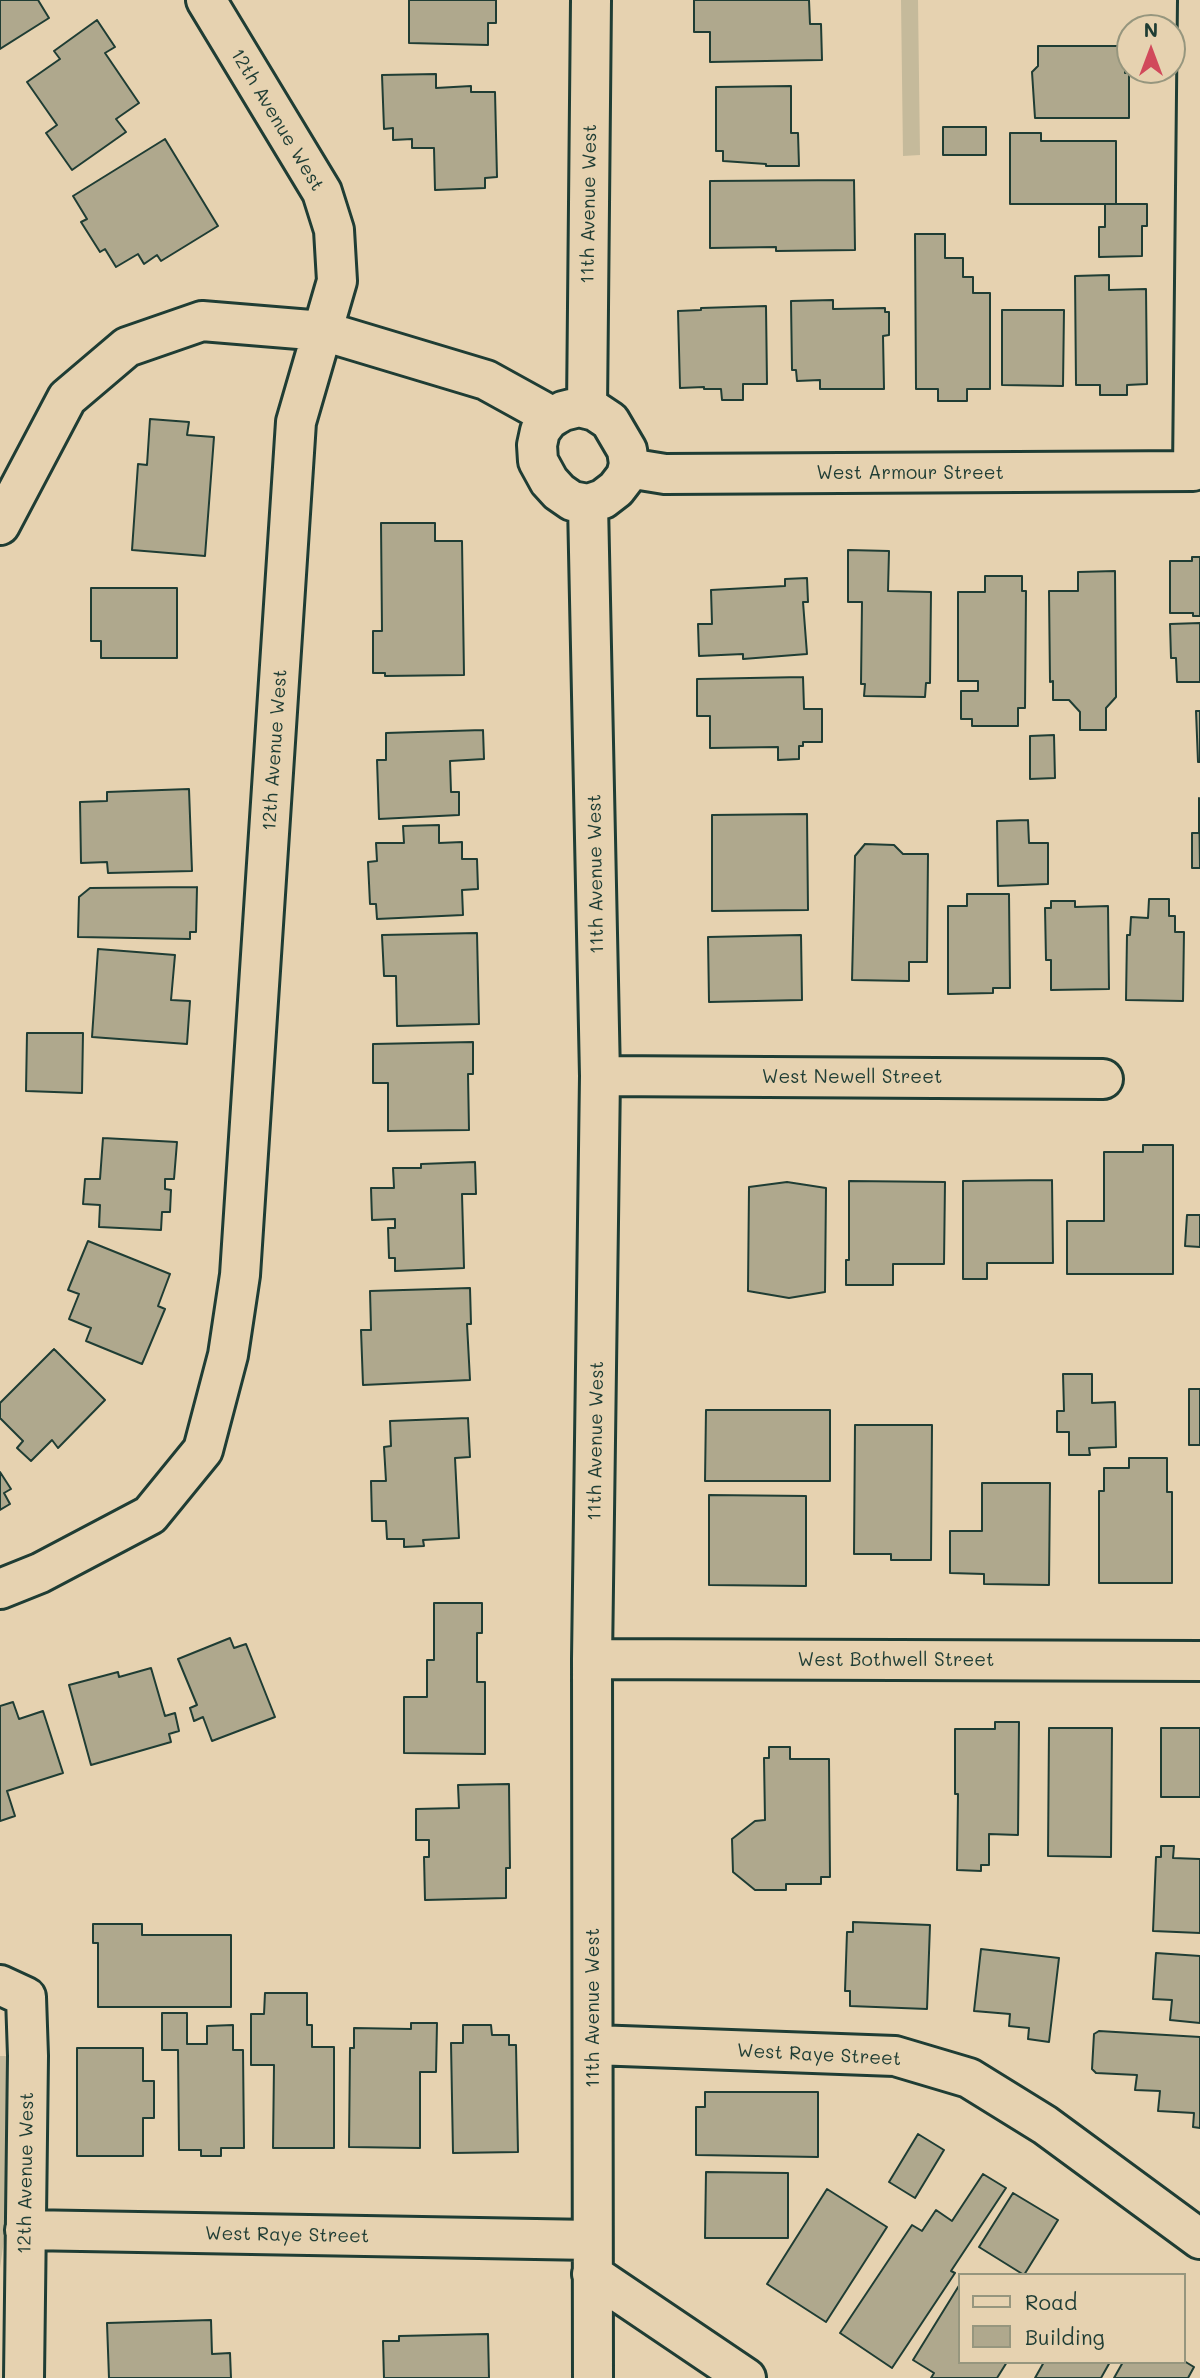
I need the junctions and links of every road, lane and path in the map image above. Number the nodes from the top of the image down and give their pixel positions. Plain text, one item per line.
1 (206, 0) edge
2 (592, 0) edge
3 (1198, 0) edge
4 (323, 331) junction
5 (570, 413) junction
6 (628, 468) junction
7 (588, 504) junction
8 (0, 525) edge
9 (600, 1076) junction
10 (1103, 1079) dead end
11 (0, 1589) edge
12 (592, 1659) junction
13 (1200, 1661) edge
14 (0, 1985) edge
15 (594, 2045) junction
16 (25, 2230) junction
17 (1200, 2239) edge
18 (592, 2257) junction
19 (24, 2378) edge
20 (593, 2378) edge
21 (746, 2378) edge

1 - 4 street, 12th Avenue West
2 - 5 street, 11th Avenue West
3 - 6 street, West Armour Street
4 - 5 street
4 - 8 street
4 - 11 street, 12th Avenue West
5 - 6 street
5 - 7 street
6 - 7 street
7 - 9 street, 11th Avenue West
9 - 10 street, West Newell Street
9 - 12 street, 11th Avenue West
12 - 13 street, West Bothwell Street
12 - 15 street, 11th Avenue West
14 - 16 street, 12th Avenue West
15 - 17 street, West Raye Street
15 - 18 street, 11th Avenue West
16 - 18 street, West Raye Street
16 - 19 street, 12th Avenue West
18 - 20 street, 11th Avenue West
18 - 21 street

